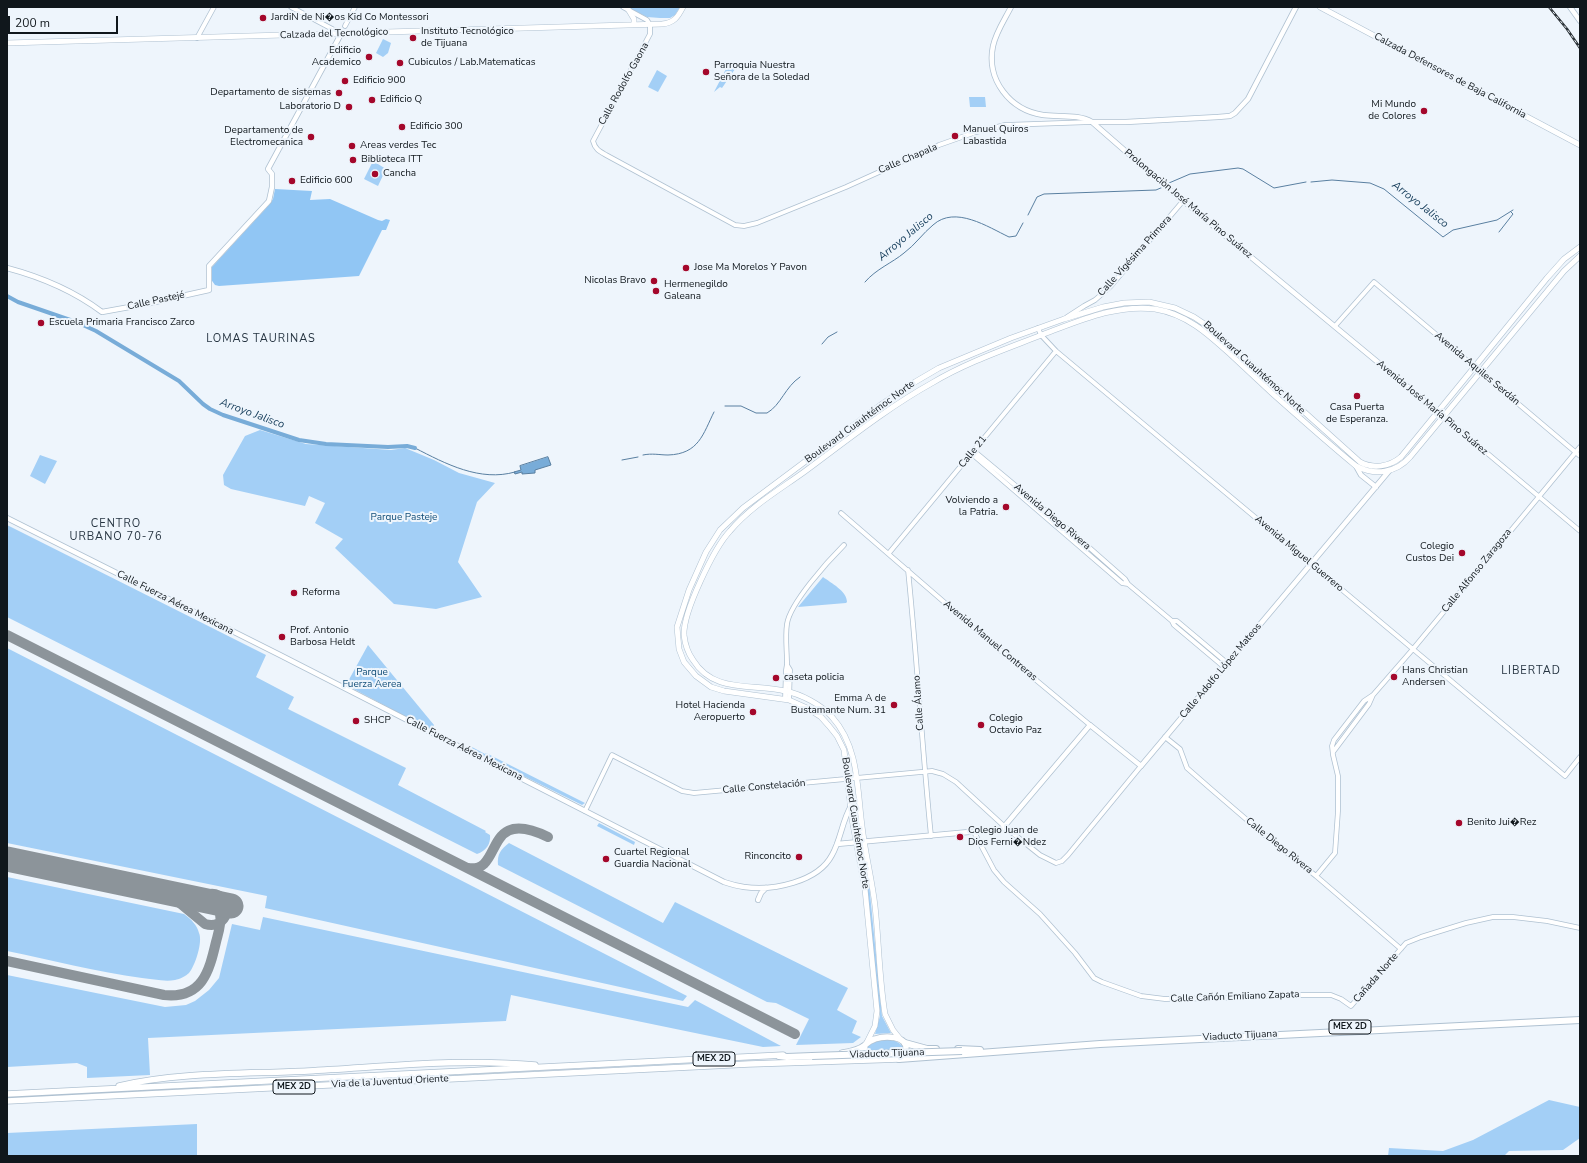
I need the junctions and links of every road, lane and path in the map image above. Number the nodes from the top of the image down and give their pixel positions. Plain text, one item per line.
1 (214, 7) edge
2 (291, 7) edge
3 (355, 7) edge
4 (683, 7) edge
5 (1011, 7) edge
6 (1296, 7) edge
7 (1320, 7) edge
8 (1570, 7) edge
9 (625, 8) edge
10 (1580, 21) edge
11 (634, 25) junction
12 (650, 25) junction
13 (345, 26) dead end
14 (338, 32) junction
15 (197, 38) junction
16 (7, 44) edge
17 (1092, 122) junction
18 (593, 141) joint
19 (1580, 145) edge
20 (1183, 201) junction
21 (1580, 247) edge
22 (1580, 256) edge
23 (7, 268) edge
24 (1285, 284) joint
25 (1064, 319) junction
26 (1335, 326) junction
27 (1038, 328) junction
28 (1041, 335) junction
29 (1056, 351) junction
30 (1474, 368) junction
31 (1479, 371) junction
32 (1438, 412) junction
33 (1444, 417) junction
34 (1580, 447) edge
35 (1576, 452) junction
36 (973, 453) junction
37 (1580, 456) edge
38 (1356, 466) junction
39 (1390, 471) junction
40 (1376, 487) junction
41 (1538, 496) junction
42 (841, 513) dead end
43 (7, 518) edge
44 (1580, 531) edge
45 (844, 545) dead end
46 (889, 553) junction
47 (1310, 564) junction
48 (908, 570) junction
49 (1172, 620) junction
50 (1413, 649) junction
51 (1227, 663) junction
52 (787, 664) junction
53 (1224, 667) junction
54 (787, 691) junction
55 (1370, 699) junction
56 (787, 700) junction
57 (1090, 725) junction
58 (1165, 737) junction
59 (1333, 752) junction
60 (1580, 757) edge
61 (1141, 766) junction
62 (924, 771) junction
63 (856, 777) junction
64 (848, 778) junction
65 (851, 806) junction
66 (585, 811) junction
67 (1005, 827) junction
68 (974, 832) junction
69 (931, 836) junction
70 (864, 841) junction
71 (856, 842) junction
72 (837, 844) junction
73 (1068, 855) joint
74 (1316, 876) junction
75 (766, 888) junction
76 (758, 900) dead end
77 (1580, 928) edge
78 (1401, 949) junction
79 (1351, 1006) joint
80 (1580, 1016) edge
81 (1580, 1020) edge
82 (903, 1041) junction
83 (1121, 1041) junction
84 (866, 1044) junction
85 (982, 1050) junction
86 (779, 1056) junction
87 (899, 1059) junction
88 (870, 1060) junction
89 (557, 1066) junction
90 (106, 1090) junction
91 (7, 1094) edge
92 (7, 1101) edge

1 - 15 street
2 - 14 street
3 - 13 street
4 - 12 main road, Calzada del Tecnológico
5 - 17 main road
6 - 17 main road, Calle Chapala
7 - 19 main road, Calzada Defensores de Baja California
8 - 10 main road
9 - 11 main road
9 - 12 street
11 - 12 main road, Calzada del Tecnológico
11 - 14 main road, Calzada del Tecnológico
12 - 18 street, Calle Rodolfo Gaona
14 - 15 main road, Calzada del Tecnológico
14 - 23 main road, Calle Pastejé
15 - 16 main road, Calzada del Tecnológico
17 - 18 street, Calle Chapala
17 - 20 main road, Prolongaciòn José María Pino Suárez
20 - 24 main road, Prolongaciòn José María Pino Suárez
20 - 25 street, Calle Vigésima Primera
21 - 30 main road, Boulevard Cuauhtémoc Norte
22 - 31 main road
24 - 26 main road, Avenida José María Pino Suárez
25 - 27 main road, Boulevard Cuauhtémoc Norte
25 - 32 main road, Boulevard Cuauhtémoc Norte
26 - 30 street, Avenida Aquiles Serdán
26 - 32 main road, Avenida José María Pino Suárez
27 - 28 street, Avenida Miguel Guerrero
27 - 56 main road, Boulevard Cuauhtémoc Norte
28 - 29 street, Avenida Miguel Guerrero
28 - 38 main road, Boulevard Cuauhtémoc Norte
28 - 54 main road, Boulevard Cuauhtémoc Norte
29 - 36 street, Calle 21
29 - 47 street, Avenida Miguel Guerrero
30 - 31 street, Avenida Aquiles Serdán
30 - 32 main road, Boulevard Cuauhtémoc Norte
31 - 33 main road
31 - 35 street, Avenida Aquiles Serdán
32 - 33 main road, Avenida José María Pino Suárez
33 - 39 main road
33 - 41 street, Avenida José María Pino Suárez
34 - 35 street, Calle Alfonso Zaragoza
35 - 37 street, Avenida Aquiles Serdán
35 - 41 street, Calle Alfonso Zaragoza
36 - 46 street, Calle 21
36 - 49 street, Avenida Diego Rivera
38 - 39 main road, Boulevard Cuauhtémoc Norte
38 - 40 main road
39 - 40 main road, Calle Adolfo López Mateos
40 - 47 main road, Calle Adolfo López Mateos
41 - 44 street, Avenida José María Pino Suárez
41 - 50 street, Calle Alfonso Zaragoza
42 - 46 street, Avenida Manuel Contreras
43 - 66 main road, Calle Fuerza Aérea Mexicana
45 - 52 street
46 - 48 street, Avenida Manuel Contreras
47 - 50 street, Avenida Miguel Guerrero
47 - 51 main road, Calle Adolfo López Mateos
48 - 57 street, Avenida Manuel Contreras
48 - 62 street, Calle Álamo
49 - 51 street, Avenida Diego Rivera
49 - 53 street, Avenida Diego Rivera
50 - 55 street, Calle Alfonso Zaragoza
50 - 60 street, Avenida Miguel Guerrero
51 - 53 main road, Calle Adolfo López Mateos
52 - 54 street
52 - 54 street
53 - 58 main road, Calle Adolfo López Mateos
54 - 56 street
54 - 63 main road, Boulevard Cuauhtémoc Norte
55 - 59 street
55 - 59 street
56 - 64 main road, Boulevard Cuauhtémoc Norte
57 - 61 main road, Avenida Manuel Contreras
57 - 67 main road
58 - 61 main road, Calle Adolfo López Mateos
58 - 74 street, Calle Diego Rivera
59 - 74 street
61 - 73 street, Calle Adolfo López Mateos
62 - 63 street, Calle Constelación
62 - 67 street, Calle Constelación
62 - 69 street, Calle Álamo
63 - 64 street, Calle Constelación
63 - 70 main road, Boulevard Cuauhtémoc Norte
64 - 65 main road, Boulevard Cuauhtémoc Norte
64 - 66 street, Calle Constelación
65 - 71 main road, Boulevard Cuauhtémoc Norte
65 - 72 main road, Calle Fuerza Aérea Mexicana
66 - 75 main road, Calle Fuerza Aérea Mexicana
67 - 68 main road
67 - 73 street, Calle Constelación
68 - 69 main road
68 - 79 street, Calle Cañón Emiliano Zapata
69 - 70 main road
70 - 71 main road
70 - 82 main road, Boulevard Cuauhtémoc Norte
71 - 72 main road
71 - 84 main road, Boulevard Cuauhtémoc Norte
72 - 75 main road, Calle Fuerza Aérea Mexicana
74 - 78 street, Calle Diego Rivera
75 - 76 main road
77 - 78 street, Cañada Norte
78 - 79 street, Cañada Norte
80 - 83 highway, Viaducto Tijuana / MEX 2D
81 - 83 highway, Viaducto Tijuana / MEX 2D
82 - 84 highway, MEX 2D
82 - 85 highway, MEX 2D
82 - 87 highway
83 - 85 highway, Viaducto Tijuana / MEX 2D
83 - 87 highway, Viaducto Tijuana / MEX 2D
84 - 86 highway, MEX 2D
84 - 88 highway
85 - 86 highway, Viaducto Tijuana, bridge
86 - 89 highway, Via de la Juventud Oriente / MEX 2D
87 - 88 highway, MEX 2D
88 - 92 highway, Via de la Juventud Oriente / MEX 2D
89 - 90 highway, Via de la Juventud Oriente / MEX 2D
89 - 90 highway
90 - 91 highway, Via de la Juventud Oriente / MEX 2D

